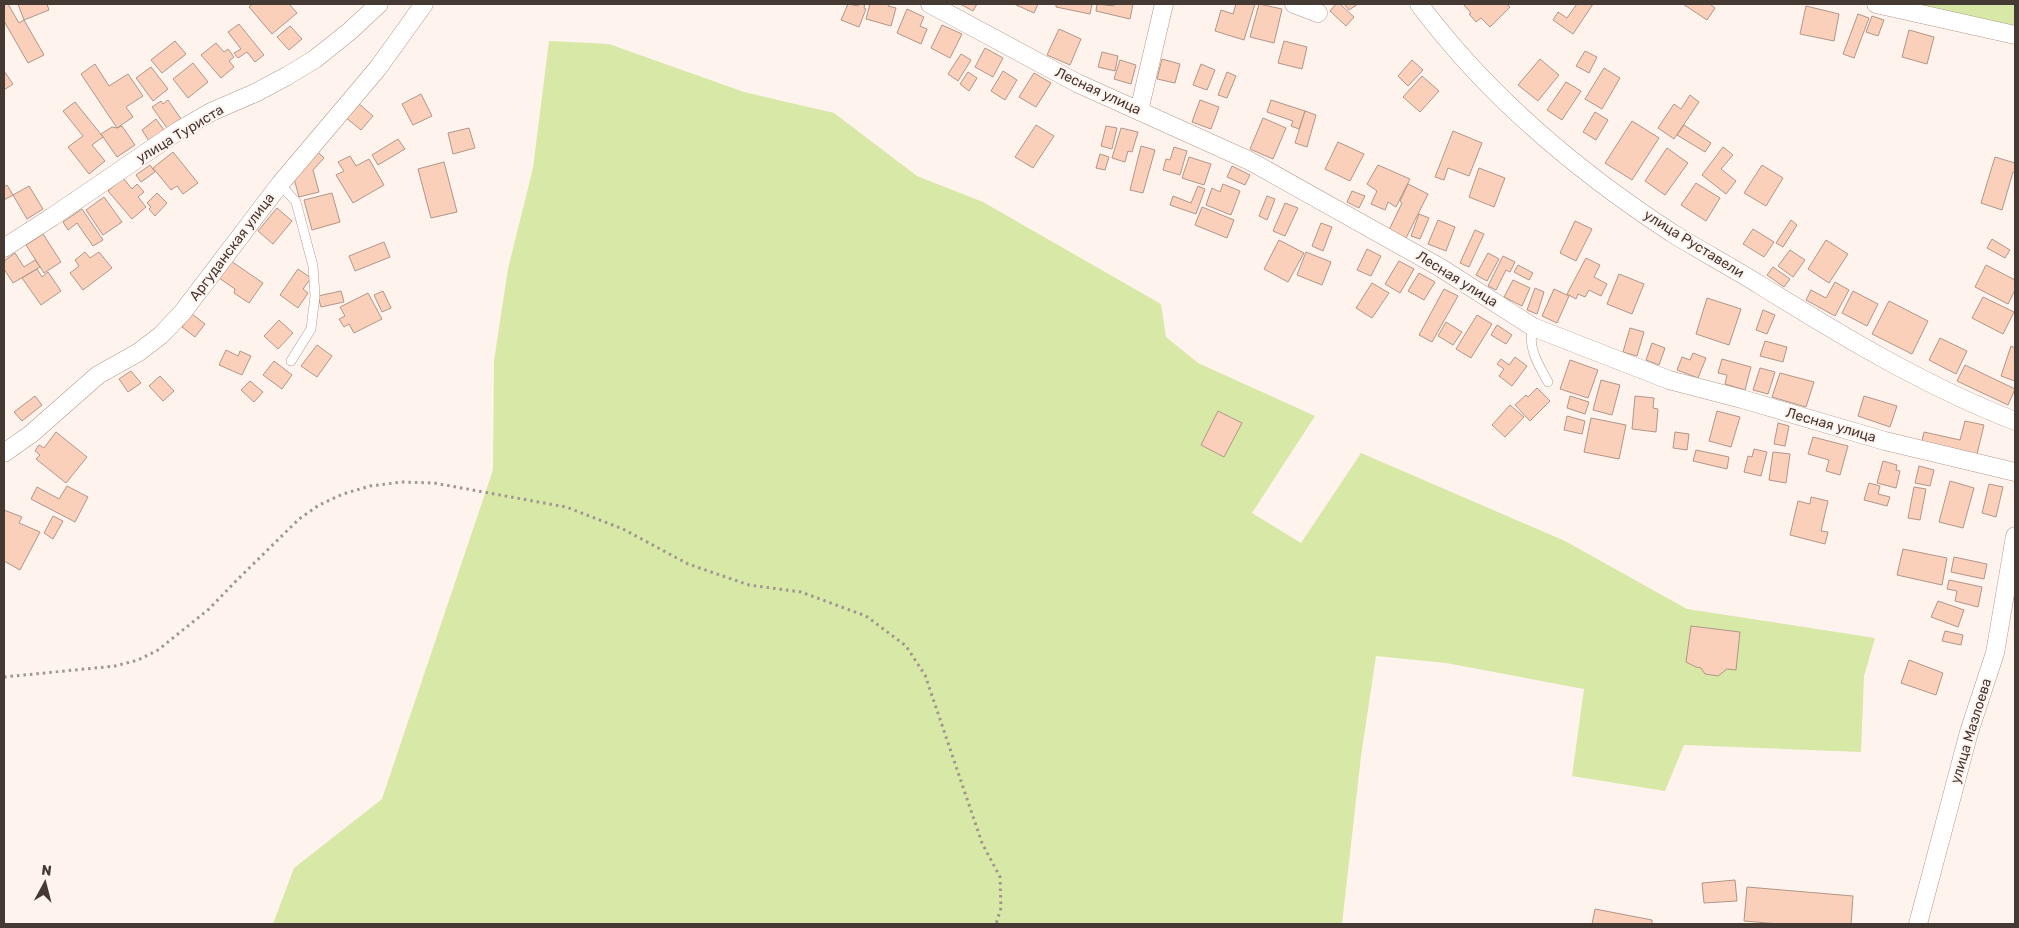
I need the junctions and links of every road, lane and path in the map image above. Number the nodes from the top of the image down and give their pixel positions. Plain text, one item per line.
1 (379, 4) edge
2 (424, 4) edge
3 (930, 4) edge
4 (1164, 4) edge
5 (1294, 4) edge
6 (1419, 4) edge
7 (1876, 4) edge
8 (1318, 13) dead end
9 (2015, 35) edge
10 (1139, 111) junction
11 (280, 184) junction
12 (4, 248) edge
13 (1533, 327) junction
14 (291, 362) dead end
15 (1548, 382) dead end
16 (2015, 421) edge
17 (4, 453) edge
18 (2015, 472) edge
19 (2015, 536) edge
20 (4, 677) edge
21 (996, 924) edge
22 (1918, 924) edge

1 - 12 street, улица Туриста
2 - 11 street, Аргуданская улица
3 - 10 street, Лесная улица
4 - 10 street
5 - 8 street
6 - 16 street, улица Руставели
7 - 9 street
10 - 13 street, Лесная улица
11 - 14 lane
11 - 17 street, Аргуданская улица
13 - 15 lane
13 - 18 street, Лесная улица
19 - 22 street, улица Мазлоева
20 - 21 path

